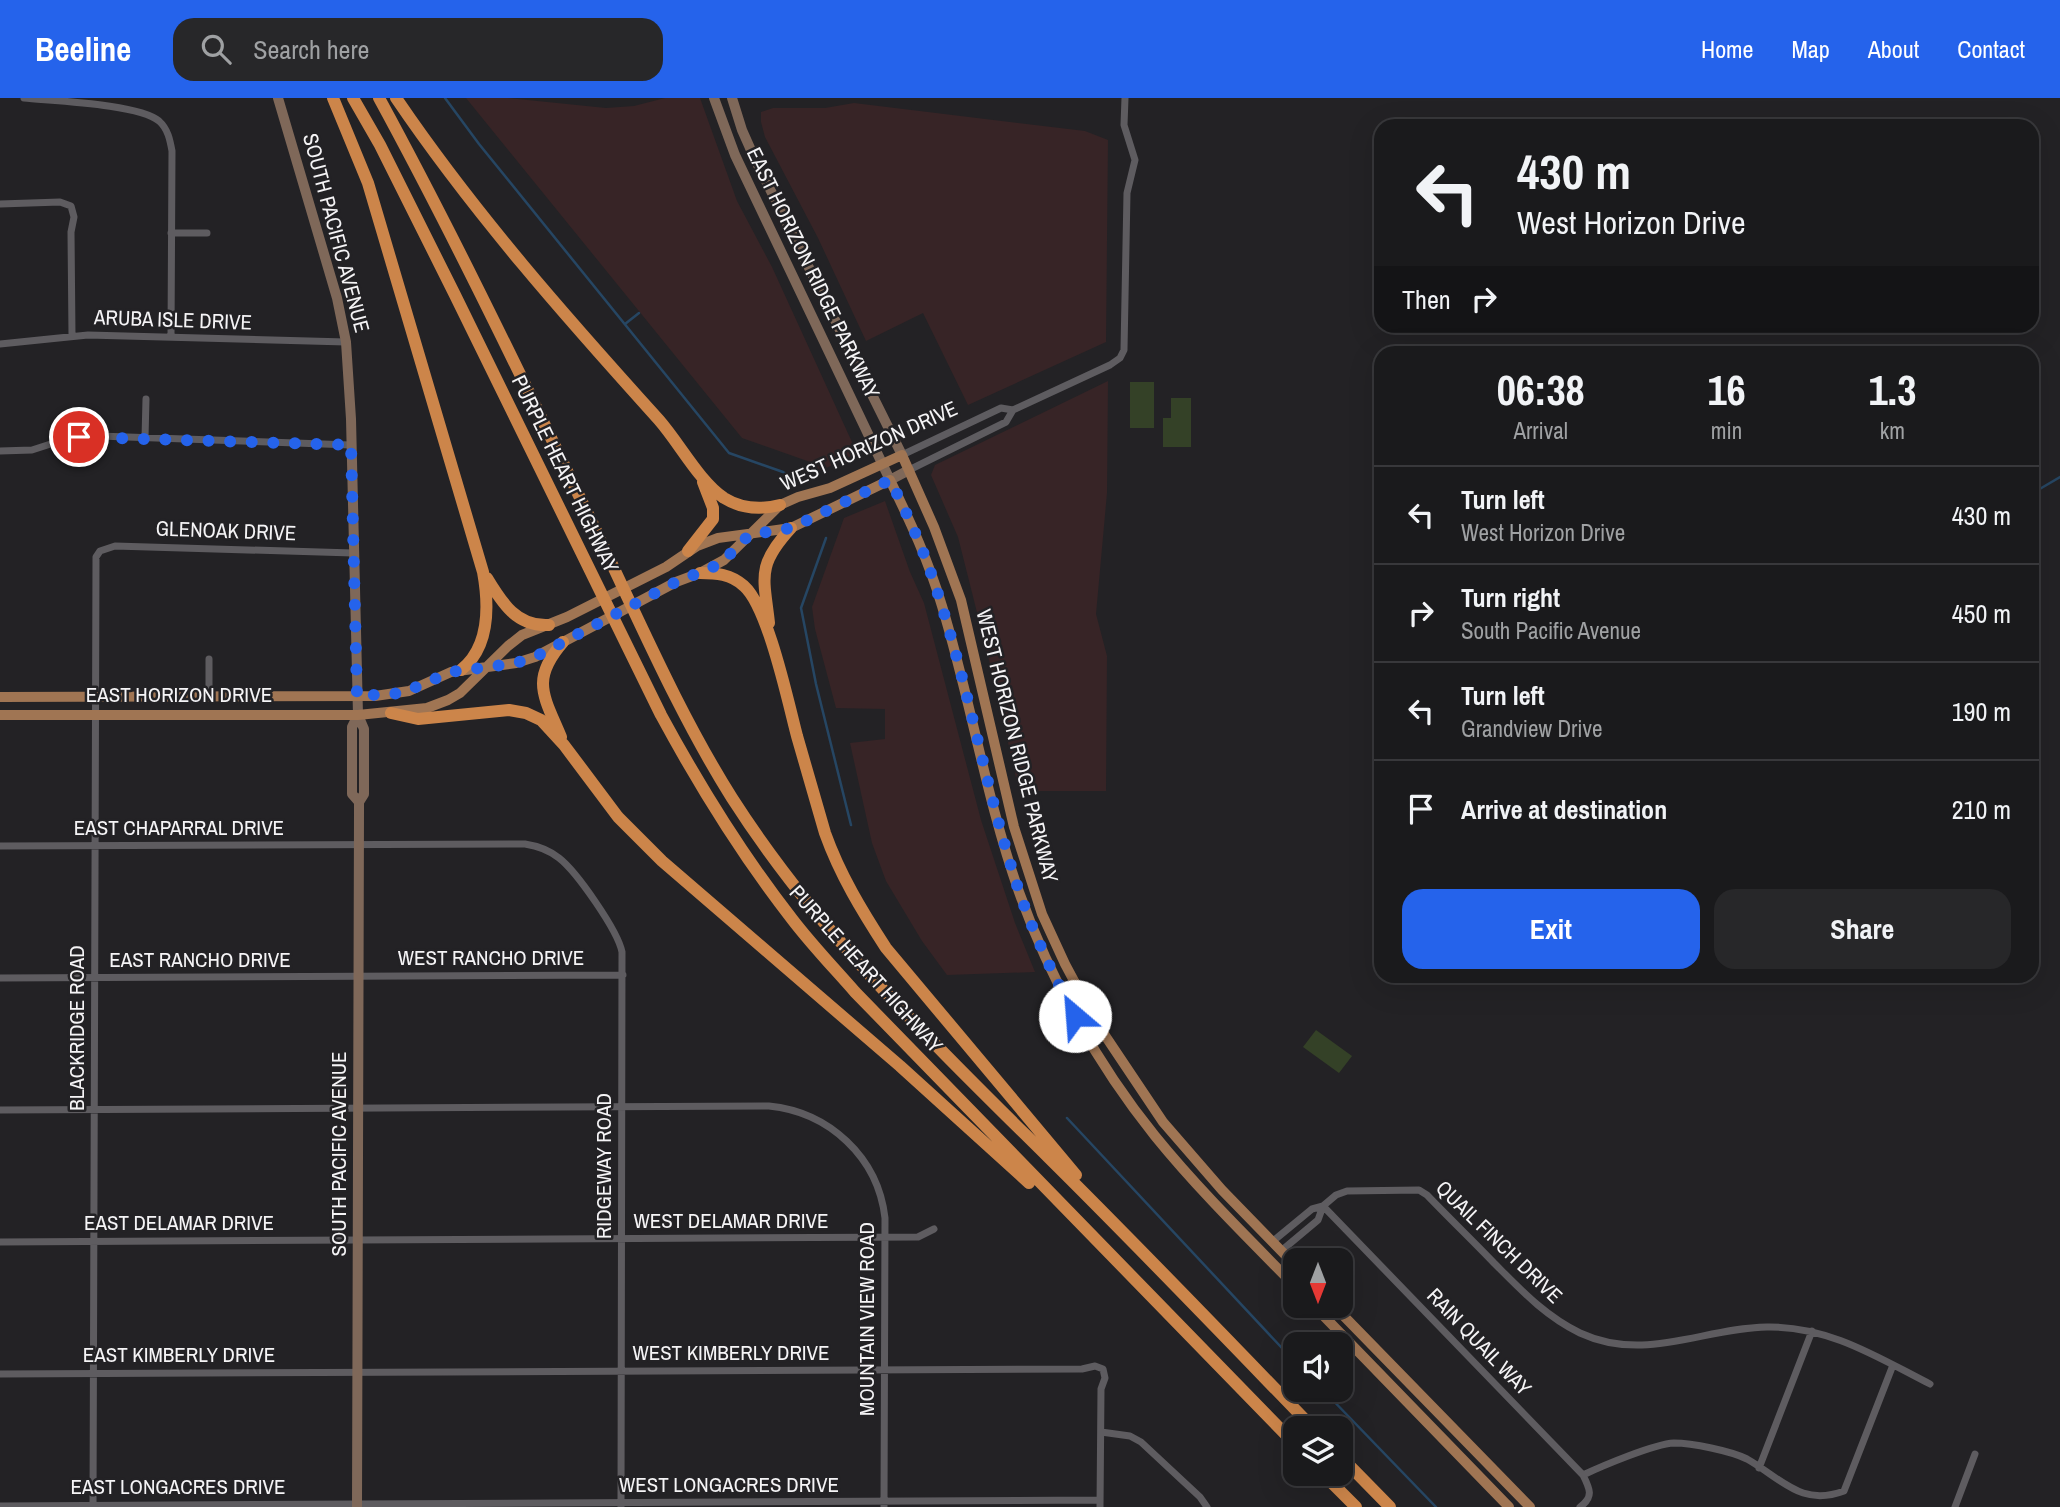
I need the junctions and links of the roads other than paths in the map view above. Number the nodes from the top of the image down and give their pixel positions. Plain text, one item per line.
1 (24, 98) edge
2 (108, 98) edge
3 (278, 98) edge
4 (333, 98) edge
5 (353, 98) edge
6 (379, 98) edge
7 (396, 98) edge
8 (714, 98) edge
9 (732, 98) edge
10 (1125, 98) edge
11 (107, 107) junction
12 (0, 204) edge
13 (172, 233) junction
14 (207, 233) dead end
15 (793, 238) junction
16 (779, 247) junction
17 (72, 335) junction
18 (171, 337) junction
19 (346, 342) junction
20 (0, 344) edge
21 (146, 399) dead end
22 (1013, 410) junction
23 (145, 438) junction
24 (351, 445) junction
25 (0, 451) edge
26 (902, 455) junction
27 (882, 463) junction
28 (909, 470) junction
29 (702, 478) junction
30 (890, 480) junction
31 (780, 505) junction
32 (791, 528) junction
33 (749, 535) junction
34 (100, 551) joint
35 (688, 551) junction
36 (353, 553) junction
37 (483, 572) junction
38 (700, 573) junction
39 (549, 625) junction
40 (770, 638) junction
41 (568, 639) junction
42 (209, 659) dead end
43 (487, 666) junction
44 (461, 670) junction
45 (983, 693) junction
46 (95, 696) junction
47 (209, 696) junction
48 (357, 696) junction
49 (0, 697) edge
50 (965, 697) junction
51 (391, 713) junction
52 (0, 715) edge
53 (95, 715) junction
54 (358, 715) junction
55 (564, 745) junction
56 (1014, 827) junction
57 (1001, 830) junction
58 (359, 845) junction
59 (0, 846) edge
60 (95, 846) junction
61 (549, 851) joint
62 (1035, 933) junction
63 (1065, 964) junction
64 (623, 975) junction
65 (359, 976) junction
66 (0, 978) edge
67 (94, 978) junction
68 (1135, 1082) junction
69 (1122, 1090) junction
70 (622, 1107) junction
71 (358, 1108) junction
72 (0, 1110) edge
73 (94, 1110) junction
74 (1213, 1202) junction
75 (1323, 1206) junction
76 (1108, 1217) junction
77 (934, 1229) dead end
78 (885, 1238) junction
79 (622, 1239) junction
80 (358, 1240) junction
81 (0, 1242) edge
82 (94, 1242) junction
83 (1272, 1242) junction
84 (1281, 1251) junction
85 (1115, 1260) junction
86 (1283, 1274) edge
87 (1326, 1318) edge
88 (1346, 1318) edge
89 (1812, 1331) junction
90 (1893, 1365) junction
91 (885, 1369) junction
92 (621, 1371) junction
93 (358, 1372) junction
94 (94, 1373) junction
95 (0, 1374) edge
96 (1930, 1384) dead end
97 (1301, 1416) edge
98 (1101, 1432) junction
99 (1283, 1432) edge
100 (1975, 1454) dead end
101 (1759, 1468) junction
102 (1353, 1469) edge
103 (1583, 1475) junction
104 (1335, 1486) edge
105 (1794, 1499) dead end
106 (1100, 1503) edge
107 (884, 1504) edge
108 (357, 1505) edge
109 (621, 1505) edge
110 (1819, 1505) dead end
111 (0, 1506) edge
112 (93, 1506) edge
113 (1207, 1507) edge
114 (1356, 1507) edge
115 (1390, 1507) edge
116 (1509, 1507) edge
117 (1530, 1507) edge
118 (1580, 1507) edge
119 (1955, 1507) edge

1 - 11 street
2 - 11 street
3 - 19 street, SOUTH PACIFIC AVENUE
4 - 37 highway
5 - 85 highway, PURPLE HEART HIGHWAY
6 - 76 highway, PURPLE HEART HIGHWAY
7 - 29 highway
8 - 16 street, EAST HORIZON RIDGE PARKWAY
9 - 15 street, EAST HORIZON RIDGE PARKWAY
10 - 22 street, WEST HORIZON DRIVE
11 - 13 street
12 - 17 street
13 - 14 street
13 - 18 street
15 - 16 street
15 - 26 street, EAST HORIZON RIDGE PARKWAY
16 - 27 street, EAST HORIZON RIDGE PARKWAY
17 - 18 street, ARUBA ISLE DRIVE
17 - 20 street, ARUBA ISLE DRIVE
18 - 19 street, ARUBA ISLE DRIVE
19 - 24 street, SOUTH PACIFIC AVENUE
21 - 23 street
22 - 26 street, WEST HORIZON DRIVE
22 - 28 street, WEST HORIZON DRIVE
23 - 24 street
23 - 25 street
24 - 36 street, SOUTH PACIFIC AVENUE
26 - 27 main road, WEST HORIZON DRIVE
26 - 28 main road, WEST HORIZON RIDGE PARKWAY
27 - 30 street, WEST HORIZON RIDGE PARKWAY
27 - 31 main road, WEST HORIZON DRIVE
28 - 30 street, WEST HORIZON DRIVE
28 - 45 main road, WEST HORIZON RIDGE PARKWAY
29 - 31 highway
29 - 35 highway
30 - 32 main road, WEST HORIZON DRIVE
30 - 50 main road, WEST HORIZON RIDGE PARKWAY
31 - 33 main road, WEST HORIZON DRIVE
32 - 33 main road, WEST HORIZON DRIVE
32 - 40 highway
33 - 35 main road, WEST HORIZON DRIVE
33 - 38 main road, WEST HORIZON DRIVE
34 - 36 street, GLENOAK DRIVE
34 - 46 street, BLACKRIDGE ROAD
35 - 39 main road, WEST HORIZON DRIVE
36 - 48 street, SOUTH PACIFIC AVENUE
37 - 39 highway
37 - 44 highway
38 - 40 highway
38 - 41 main road, WEST HORIZON DRIVE
39 - 43 main road, WEST HORIZON DRIVE
40 - 76 highway
41 - 43 main road, WEST HORIZON DRIVE
41 - 55 highway
42 - 47 street
43 - 44 main road, WEST HORIZON DRIVE
43 - 51 main road, WEST HORIZON DRIVE
44 - 48 main road, WEST HORIZON DRIVE
45 - 50 main road
45 - 56 main road, WEST HORIZON RIDGE PARKWAY
46 - 47 main road, EAST HORIZON DRIVE
46 - 49 main road, EAST HORIZON DRIVE
46 - 53 street, BLACKRIDGE ROAD
47 - 48 main road, EAST HORIZON DRIVE
48 - 54 street, SOUTH PACIFIC AVENUE
50 - 57 main road, WEST HORIZON RIDGE PARKWAY
51 - 54 main road, WEST HORIZON DRIVE
51 - 55 highway
52 - 53 main road, EAST HORIZON DRIVE
53 - 54 main road, EAST HORIZON DRIVE
53 - 60 street, BLACKRIDGE ROAD
54 - 58 street, SOUTH PACIFIC AVENUE
55 - 85 highway
56 - 57 main road
56 - 63 main road, WEST HORIZON RIDGE PARKWAY
57 - 62 main road, WEST HORIZON RIDGE PARKWAY
58 - 60 street, EAST CHAPARRAL DRIVE
58 - 61 street, EAST CHAPARRAL DRIVE
58 - 65 street, SOUTH PACIFIC AVENUE
59 - 60 street, EAST CHAPARRAL DRIVE
60 - 67 street, BLACKRIDGE ROAD
61 - 64 street, RIDGEWAY ROAD
62 - 63 main road
62 - 69 main road, WEST HORIZON RIDGE PARKWAY
63 - 68 main road, WEST HORIZON RIDGE PARKWAY
64 - 65 street, WEST RANCHO DRIVE
64 - 70 street, RIDGEWAY ROAD
65 - 67 street, EAST RANCHO DRIVE
65 - 71 street, SOUTH PACIFIC AVENUE
66 - 67 street, EAST RANCHO DRIVE
67 - 73 street, BLACKRIDGE ROAD
68 - 69 main road
68 - 83 main road, WEST HORIZON RIDGE PARKWAY
69 - 74 main road, WEST HORIZON RIDGE PARKWAY
70 - 71 street, MOUNTAIN VIEW ROAD
70 - 78 street, MOUNTAIN VIEW ROAD
70 - 79 street, RIDGEWAY ROAD
71 - 73 street, MOUNTAIN VIEW ROAD
71 - 80 street, SOUTH PACIFIC AVENUE
72 - 73 street, MOUNTAIN VIEW ROAD
73 - 82 street, BLACKRIDGE ROAD
74 - 84 main road
74 - 86 main road, WEST HORIZON RIDGE PARKWAY
75 - 83 street, QUAIL FINCH DRIVE
75 - 84 street, QUAIL FINCH DRIVE
75 - 89 street, QUAIL FINCH DRIVE
75 - 103 street, RAIN QUAIL WAY
76 - 97 highway, PURPLE HEART HIGHWAY
77 - 78 street, WEST DELAMAR DRIVE
78 - 79 street, WEST DELAMAR DRIVE
78 - 91 street, MOUNTAIN VIEW ROAD
79 - 80 street, WEST DELAMAR DRIVE
79 - 92 street, RIDGEWAY ROAD
80 - 82 street, EAST DELAMAR DRIVE
80 - 93 street, SOUTH PACIFIC AVENUE
81 - 82 street, EAST DELAMAR DRIVE
82 - 94 street, BLACKRIDGE ROAD
83 - 84 main road, WEST HORIZON RIDGE PARKWAY
85 - 99 highway, PURPLE HEART HIGHWAY
87 - 116 main road
88 - 117 main road
89 - 90 street, QUAIL FINCH DRIVE
89 - 101 street
90 - 96 street, QUAIL FINCH DRIVE
90 - 110 street
91 - 92 street, WEST KIMBERLY DRIVE
91 - 98 street, WEST KIMBERLY DRIVE
91 - 107 street, MOUNTAIN VIEW ROAD
92 - 93 street, WEST KIMBERLY DRIVE
92 - 109 street, RIDGEWAY ROAD
93 - 94 street, EAST KIMBERLY DRIVE
93 - 108 street, SOUTH PACIFIC AVENUE
94 - 95 street, EAST KIMBERLY DRIVE
94 - 112 street, BLACKRIDGE ROAD
98 - 106 street
98 - 113 street
100 - 119 street
101 - 103 street
101 - 105 street
102 - 115 highway
103 - 118 street
104 - 114 highway
106 - 107 street, WEST LONGACRES DRIVE
107 - 109 street, WEST LONGACRES DRIVE
108 - 109 street, WEST LONGACRES DRIVE
108 - 112 street, EAST LONGACRES DRIVE
111 - 112 street, EAST LONGACRES DRIVE

